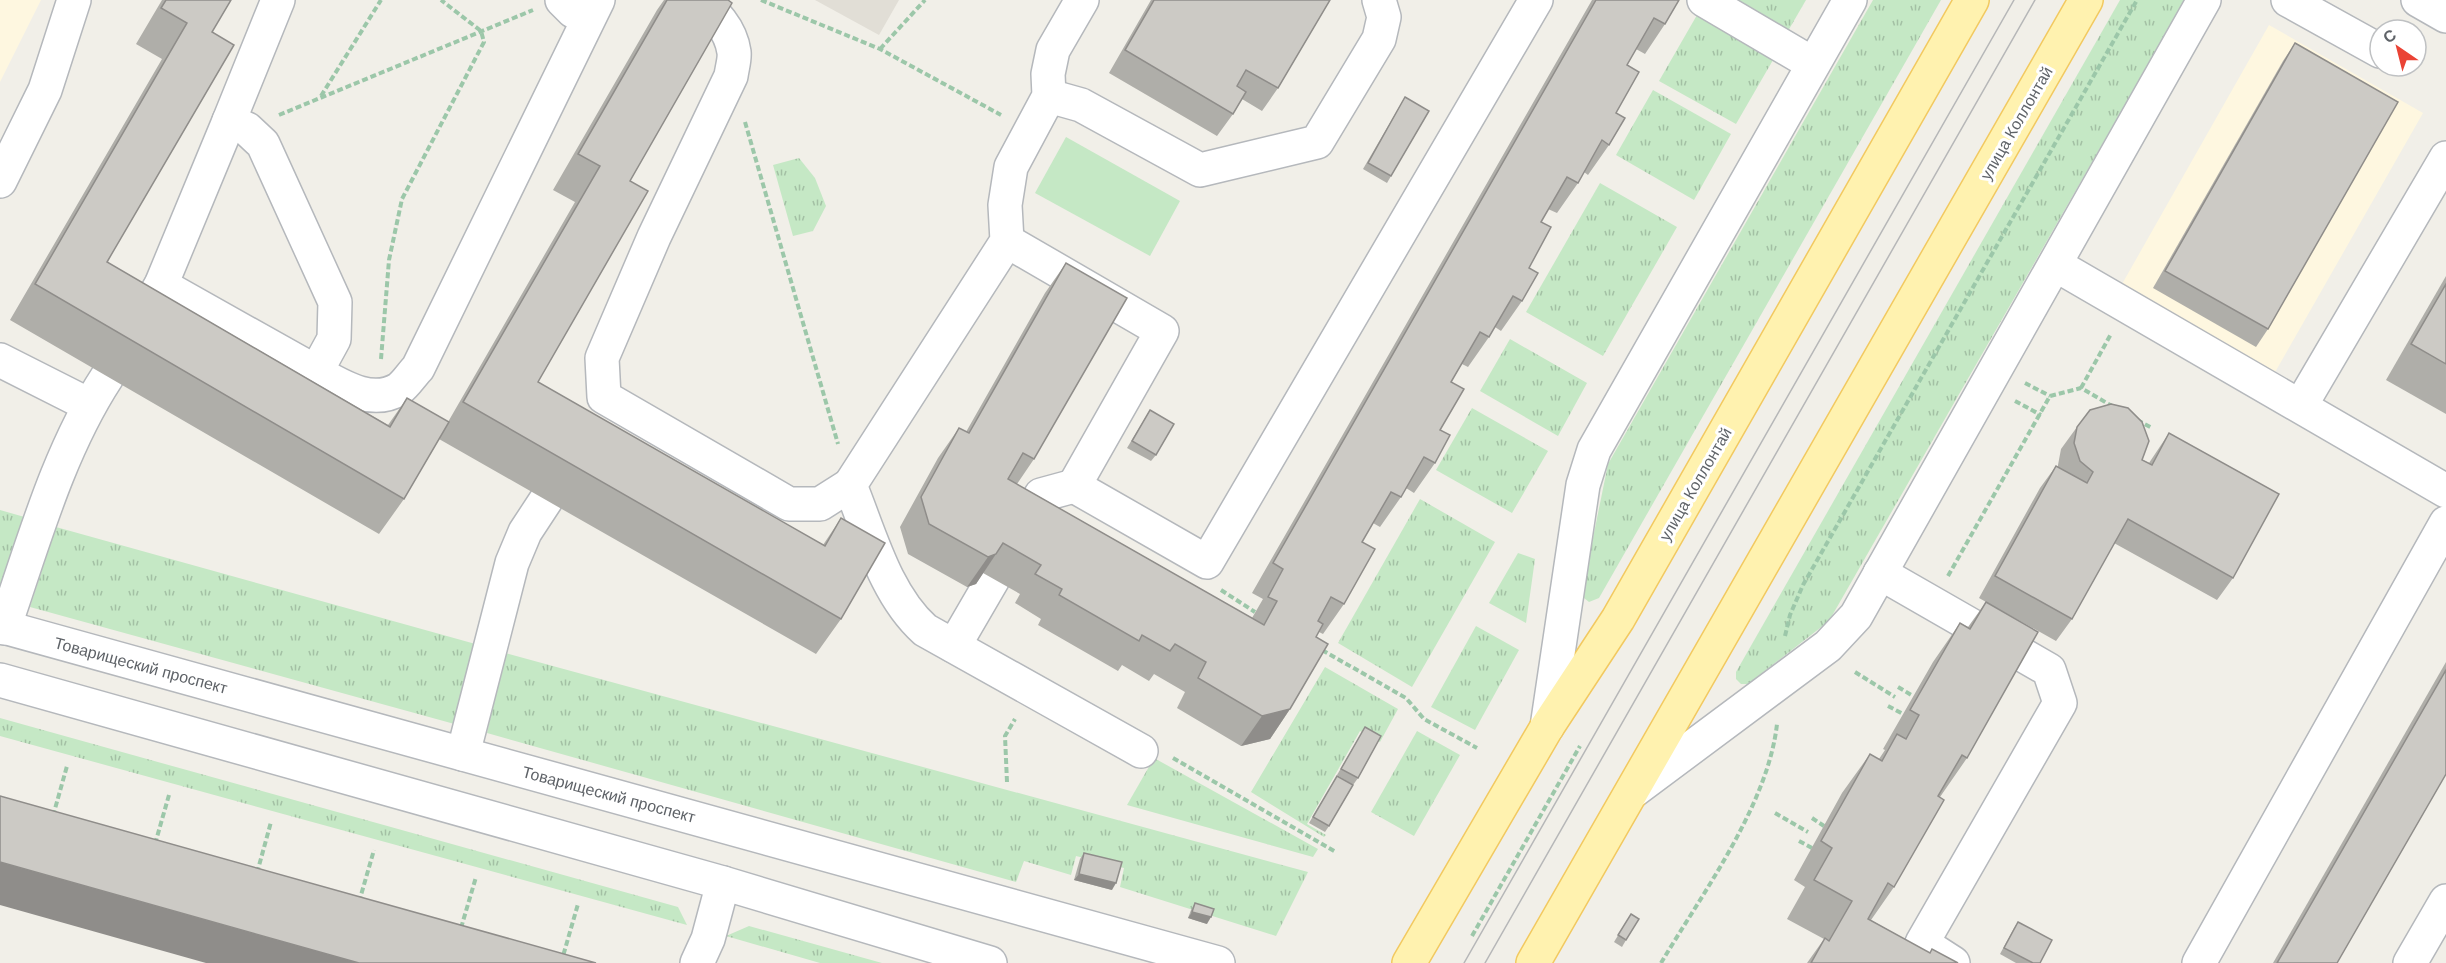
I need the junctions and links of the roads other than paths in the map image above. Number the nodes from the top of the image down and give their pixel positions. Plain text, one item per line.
1 (74, 0) edge
2 (278, 0) edge
3 (696, 0) edge
4 (1082, 0) edge
5 (1379, 0) edge
6 (1536, 0) edge
7 (1704, 0) edge
8 (1850, 0) edge
9 (1972, 0) edge
10 (2086, 0) edge
11 (2205, 0) edge
12 (2288, 0) edge
13 (2418, 0) edge
14 (548, 4) edge
15 (593, 10) edge
16 (2446, 16) edge
17 (2368, 44) edge
18 (1813, 64) junction
19 (1048, 96) junction
20 (238, 125) junction
21 (2446, 158) edge
22 (0, 181) edge
23 (1007, 241) junction
24 (2056, 265) junction
25 (161, 285) junction
26 (135, 329) edge
27 (0, 360) edge
28 (316, 372) junction
29 (107, 377) dead end
30 (89, 405) junction
31 (2301, 405) junction
32 (850, 485) junction
33 (1074, 486) junction
34 (2446, 491) edge
35 (546, 500) dead end
36 (2446, 523) edge
37 (1022, 528) edge
38 (1880, 573) junction
39 (993, 579) edge
40 (2, 627) edge
41 (954, 646) junction
42 (0, 680) edge
43 (1547, 727) junction
44 (1141, 751) road end
45 (463, 754) junction
46 (1632, 792) junction
47 (723, 884) junction
48 (2446, 901) edge
49 (697, 963) edge
50 (990, 963) edge
51 (1218, 963) edge
52 (1409, 963) edge
53 (1533, 963) edge
54 (1953, 963) edge
55 (2199, 963) edge
56 (2409, 963) edge

1 - 22 street
2 - 20 street
3 - 32 street
4 - 19 street
5 - 19 street
6 - 33 street
7 - 18 street
8 - 18 street
9 - 43 main road, улица Коллонтай
10 - 46 main road, улица Коллонтай
11 - 24 street
12 - 17 street
13 - 16 street
14 - 15 street
15 - 28 street
18 - 43 street
19 - 23 street
20 - 25 street
20 - 28 street
21 - 31 street
23 - 32 street
23 - 33 street
24 - 31 street
24 - 38 street
25 - 26 street
25 - 28 street
27 - 30 street
29 - 30 street
30 - 40 street
31 - 34 street
32 - 41 street
33 - 37 street
35 - 45 street
36 - 55 street
38 - 46 street
38 - 54 street
39 - 41 street
40 - 45 street, Товарищеский проспект
41 - 44 street
42 - 47 street
43 - 52 main road, улица Коллонтай
45 - 51 street, Товарищеский проспект
46 - 53 main road, улица Коллонтай
47 - 49 street
47 - 50 street
48 - 56 street

